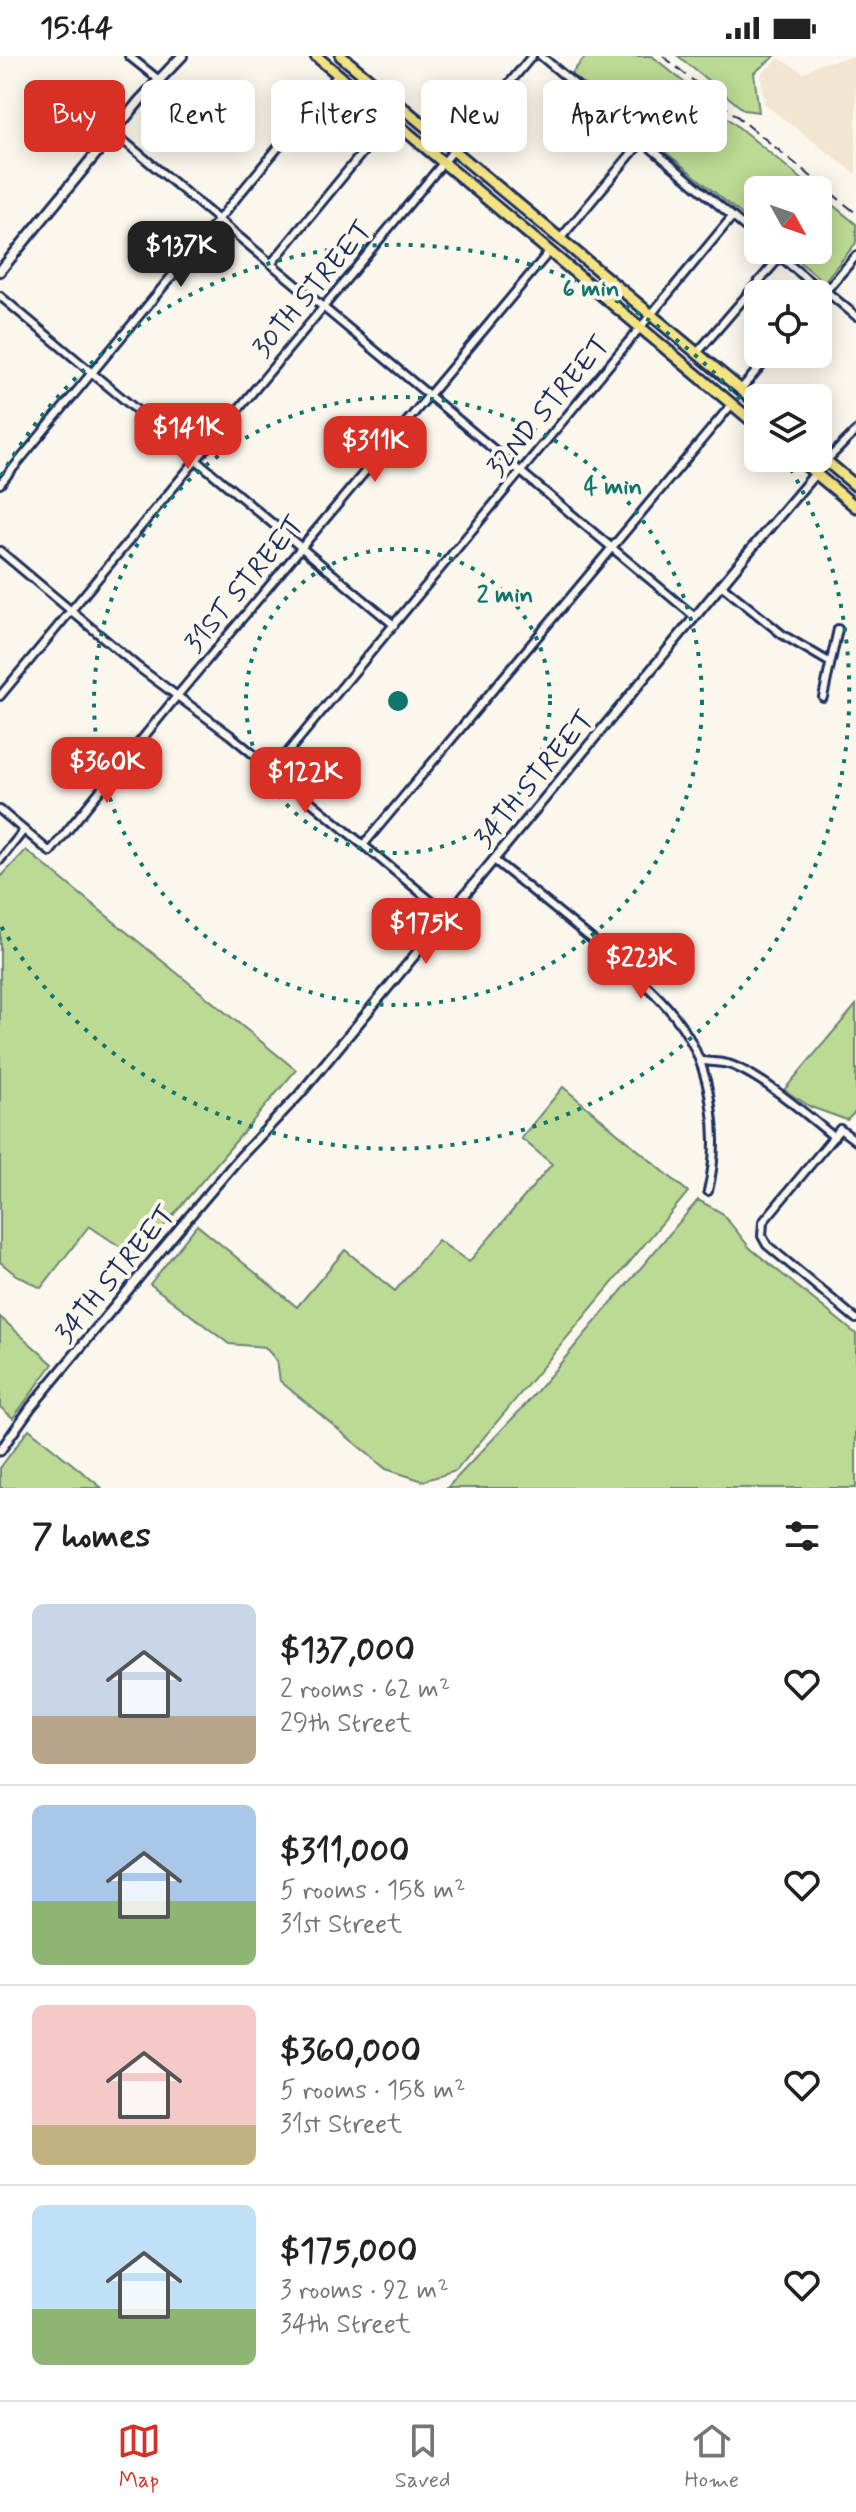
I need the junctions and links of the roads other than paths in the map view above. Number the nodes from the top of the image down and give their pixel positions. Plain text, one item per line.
1 (129, 56) edge
2 (182, 56) edge
3 (316, 56) edge
4 (532, 56) edge
5 (541, 56) edge
6 (348, 58) edge
7 (338, 75) junction
8 (159, 80) joint
9 (344, 80) edge
10 (512, 80) edge
11 (570, 80) edge
12 (141, 100) edge
13 (125, 118) edge
14 (421, 121) edge
15 (405, 131) edge
16 (125, 142) edge
17 (97, 152) edge
18 (363, 152) edge
19 (452, 152) edge
20 (456, 152) edge
21 (633, 152) edge
22 (655, 152) edge
23 (443, 163) junction
24 (732, 217) junction
25 (218, 221) junction
26 (744, 227) edge
27 (560, 239) junction
28 (549, 252) junction
29 (856, 256) edge
30 (271, 264) junction
31 (774, 264) edge
32 (789, 264) edge
33 (0, 271) edge
34 (810, 280) edge
35 (832, 284) edge
36 (0, 296) edge
37 (832, 297) edge
38 (323, 308) junction
39 (651, 315) junction
40 (856, 316) edge
41 (640, 328) junction
42 (697, 353) junction
43 (759, 368) edge
44 (93, 372) junction
45 (741, 389) junction
46 (744, 392) edge
47 (429, 396) junction
48 (732, 404) junction
49 (744, 414) edge
50 (856, 431) edge
51 (832, 450) edge
52 (197, 459) junction
53 (832, 466) edge
54 (520, 472) junction
55 (814, 472) edge
56 (816, 474) junction
57 (0, 484) edge
58 (856, 486) edge
59 (856, 507) edge
60 (612, 547) junction
61 (302, 548) junction
62 (0, 551) edge
63 (721, 585) junction
64 (71, 611) junction
65 (695, 617) junction
66 (394, 625) junction
67 (838, 629) dead end
68 (829, 662) junction
69 (0, 696) edge
70 (177, 696) junction
71 (823, 697) dead end
72 (273, 770) junction
73 (0, 810) edge
74 (24, 830) junction
75 (364, 844) junction
76 (0, 860) edge
77 (494, 860) junction
78 (448, 915) junction
79 (702, 1061) junction
80 (834, 1137) junction
81 (856, 1141) edge
82 (708, 1191) dead end
83 (856, 1319) edge
84 (0, 1451) edge

1 - 8 street
2 - 8 main road
3 - 7 main road
4 - 10 street, 30TH STREET
5 - 11 street
6 - 14 main road
7 - 9 main road
7 - 25 street
12 - 13 main road
15 - 23 main road
16 - 25 street
17 - 33 main road
18 - 30 street
19 - 23 street, 30TH STREET
20 - 27 main road
21 - 27 street
22 - 24 street
23 - 28 main road
23 - 38 street, 30TH STREET
24 - 26 street
24 - 39 street, 32ND STREET
25 - 30 street
25 - 44 street
27 - 39 main road
28 - 41 main road
28 - 47 street, 31ST STREET
29 - 35 street
30 - 38 street
31 - 42 street
32 - 34 street
36 - 44 street
37 - 40 street
38 - 47 street
38 - 52 street, 30TH STREET
39 - 41 street, 32ND STREET
39 - 42 main road
41 - 48 main road
41 - 54 street, 32ND STREET
42 - 45 main road
43 - 45 street
44 - 52 street
44 - 57 street
45 - 46 main road
47 - 54 street
47 - 61 street, 31ST STREET
48 - 49 main road
48 - 60 street
50 - 51 street, 34TH STREET
52 - 61 street
52 - 64 street, 30TH STREET
53 - 58 main road
54 - 60 street
54 - 66 street, 32ND STREET
55 - 56 main road
56 - 59 main road
56 - 63 street, 34TH STREET
60 - 65 street
60 - 75 street
61 - 66 street
61 - 70 street, 31ST STREET
62 - 64 street
63 - 65 street, 34TH STREET
63 - 68 street
64 - 69 street, 30TH STREET
64 - 70 street
65 - 77 street, 34TH STREET
66 - 72 street, 32ND STREET
67 - 68 street
68 - 71 street
70 - 72 street
70 - 74 street, 31ST STREET
72 - 75 street
73 - 74 street
74 - 76 street
75 - 78 street
77 - 78 street, 34TH STREET
77 - 79 street
78 - 84 street, 34TH STREET
79 - 80 street
79 - 82 street
80 - 81 street
80 - 83 street

